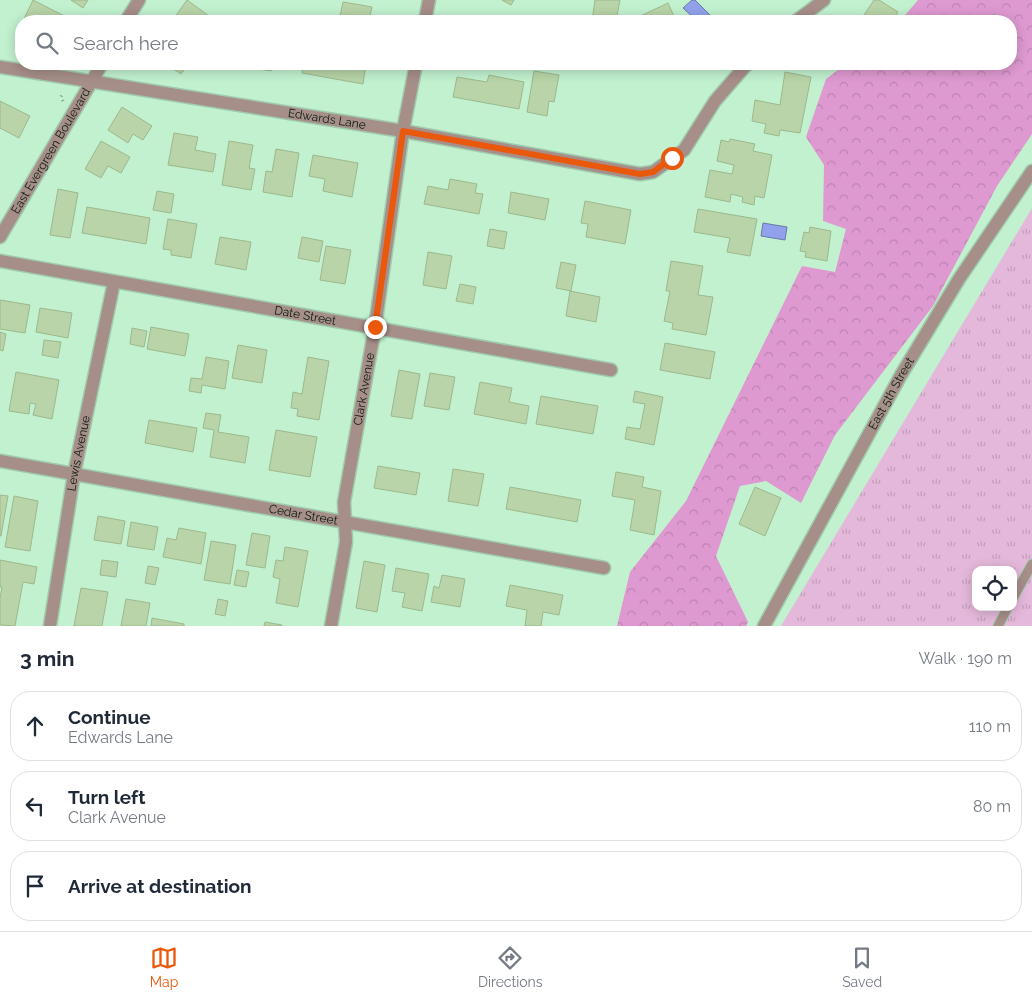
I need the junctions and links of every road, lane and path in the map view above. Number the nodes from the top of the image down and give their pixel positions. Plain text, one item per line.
1 (139, 0) edge
2 (429, 0) edge
3 (824, 0) edge
4 (130, 15) edge
5 (426, 15) edge
6 (804, 15) edge
7 (0, 67) edge
8 (15, 69) edge
9 (18, 70) edge
10 (98, 70) edge
11 (415, 70) edge
12 (742, 70) edge
13 (91, 82) junction
14 (63, 92) dead end
15 (63, 101) dead end
16 (403, 131) junction
17 (1032, 171) edge
18 (0, 237) edge
19 (0, 261) edge
20 (114, 282) junction
21 (375, 327) junction
22 (610, 370) dead end
23 (0, 461) edge
24 (74, 474) junction
25 (346, 522) junction
26 (1032, 564) edge
27 (604, 568) dead end
28 (1017, 591) edge
29 (1006, 611) edge
30 (50, 626) edge
31 (331, 626) edge
32 (764, 626) edge
33 (998, 626) edge

1 - 4 street
2 - 5 street
3 - 6 street
7 - 8 street, Edwards Lane
9 - 13 street, Edwards Lane
10 - 13 street, East Evergreen Boulevard
11 - 16 street, Clark Avenue
12 - 16 street, Edwards Lane
13 - 16 street, Edwards Lane
13 - 18 street, East Evergreen Boulevard
14 - 15 path
16 - 21 street, Clark Avenue
17 - 32 street, East 5th Street
19 - 20 street, Date Street
20 - 21 street, Date Street
20 - 24 street, Lewis Avenue
21 - 22 street, Date Street
21 - 25 street, Clark Avenue
23 - 24 street, Cedar Street
24 - 25 street, Cedar Street
24 - 30 street, Lewis Avenue
25 - 27 street, Cedar Street
25 - 31 street, Clark Avenue
26 - 28 lane
29 - 33 lane

